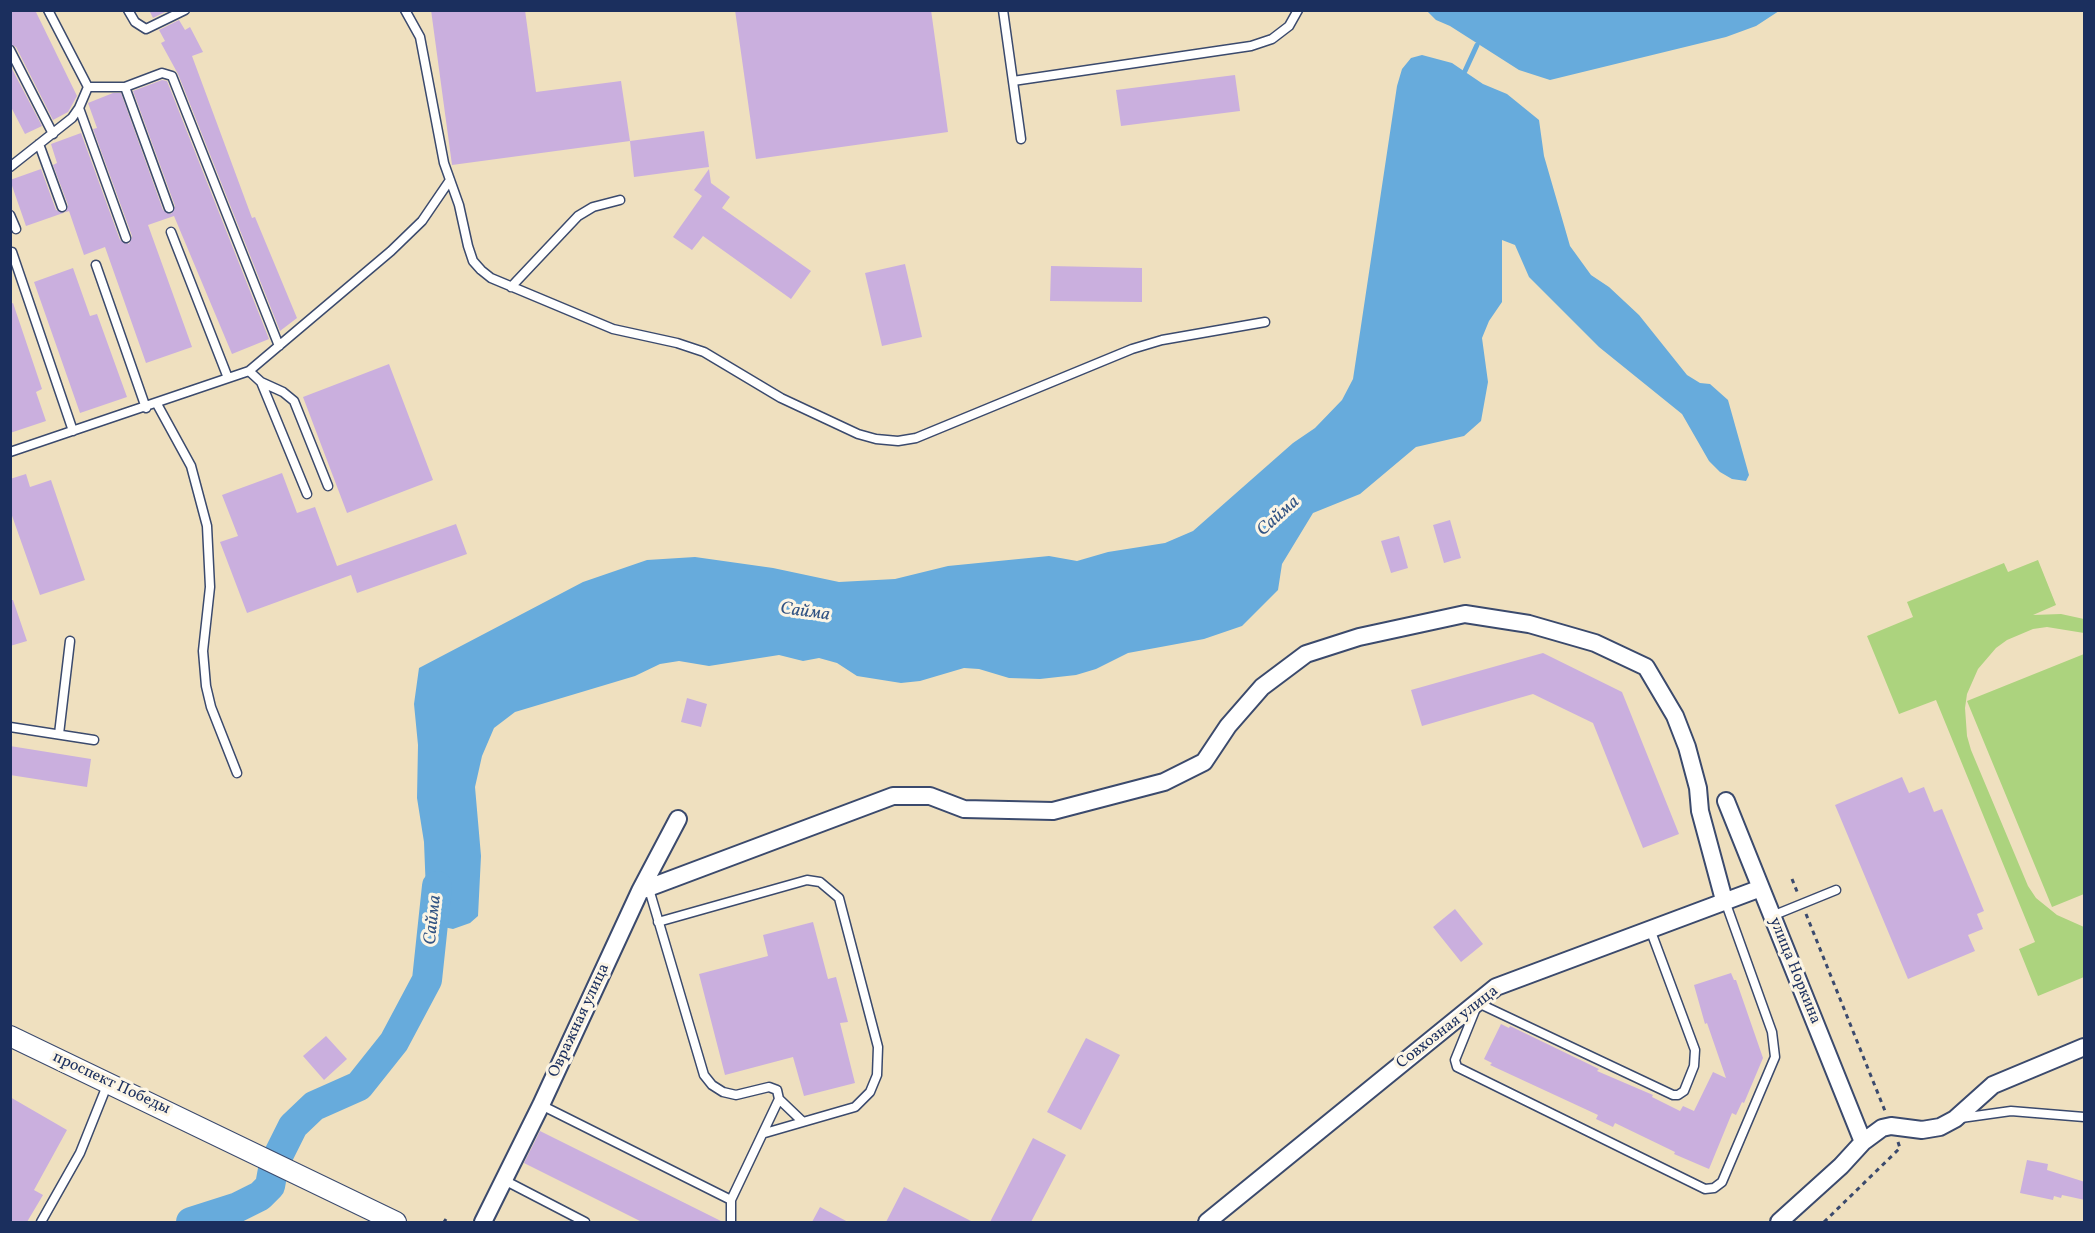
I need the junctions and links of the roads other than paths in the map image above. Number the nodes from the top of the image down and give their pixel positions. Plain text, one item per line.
1 (48, 10) edge
2 (128, 10) edge
3 (185, 10) edge
4 (405, 10) edge
5 (1003, 10) edge
6 (1298, 10) edge
7 (10, 50) edge
8 (1013, 81) junction
9 (88, 87) junction
10 (125, 87) junction
11 (79, 108) junction
12 (53, 134) junction
13 (1021, 139) dead end
14 (39, 144) junction
15 (10, 166) edge
16 (450, 180) junction
17 (620, 200) dead end
18 (62, 207) dead end
19 (169, 208) dead end
20 (10, 215) edge
21 (16, 229) dead end
22 (171, 232) dead end
23 (126, 238) dead end
24 (12, 252) edge
25 (96, 265) dead end
26 (512, 287) junction
27 (1265, 322) dead end
28 (279, 346) junction
29 (249, 371) junction
30 (228, 378) junction
31 (261, 382) junction
32 (156, 404) junction
33 (146, 408) junction
34 (74, 431) junction
35 (10, 452) edge
36 (328, 486) dead end
37 (307, 494) dead end
38 (70, 641) dead end
39 (10, 727) edge
40 (59, 734) junction
41 (94, 740) dead end
42 (237, 773) dead end
43 (1726, 801) dead end
44 (678, 819) dead end
45 (1761, 888) junction
46 (644, 890) junction
47 (1836, 890) dead end
48 (1724, 900) junction
49 (1772, 916) junction
50 (658, 922) junction
51 (1650, 929) junction
52 (1478, 1003) junction
53 (10, 1036) edge
54 (2085, 1047) edge
55 (108, 1083) junction
56 (779, 1099) junction
57 (541, 1105) junction
58 (2085, 1117) edge
59 (1954, 1119) junction
60 (803, 1122) junction
61 (765, 1133) junction
62 (1863, 1142) junction
63 (504, 1180) junction
64 (731, 1200) junction
65 (41, 1222) edge
66 (396, 1222) edge
67 (483, 1222) edge
68 (585, 1222) edge
69 (731, 1222) edge
70 (1207, 1222) edge
71 (1779, 1222) edge

1 - 9 lane
2 - 3 lane
4 - 16 lane
5 - 8 lane
6 - 8 lane
7 - 12 lane
8 - 13 lane
9 - 10 lane
9 - 11 lane
10 - 19 lane
10 - 28 lane
11 - 12 lane
11 - 23 lane
12 - 14 lane
14 - 15 lane
14 - 18 lane
16 - 26 lane
16 - 28 lane
17 - 26 lane
20 - 21 lane
22 - 30 lane
24 - 34 lane
25 - 33 lane
26 - 27 lane
28 - 29 lane
29 - 30 lane
29 - 31 lane
30 - 32 lane
31 - 36 lane
31 - 37 lane
32 - 33 lane
32 - 42 lane
33 - 34 lane
34 - 35 lane
38 - 40 lane
39 - 40 lane
40 - 41 lane
43 - 45 street, улица Норкина
44 - 46 street, Овражная улица
45 - 48 street, Совхозная улица
45 - 49 street, улица Норкина
46 - 48 street
46 - 50 lane
46 - 57 street, Овражная улица
47 - 49 lane
48 - 51 street, Совхозная улица
48 - 52 lane
49 - 62 street, улица Норкина
50 - 56 lane
50 - 60 lane
51 - 52 street, Совхозная улица
51 - 52 lane
52 - 70 street, Совхозная улица
53 - 55 street, проспект Победы
54 - 59 street
55 - 65 lane
55 - 66 street, проспект Победы
56 - 60 lane
56 - 61 lane
57 - 63 street, Овражная улица
57 - 64 lane
58 - 59 lane
59 - 62 street
60 - 61 lane
61 - 64 lane
62 - 71 street
63 - 67 street, Овражная улица
63 - 68 lane
64 - 69 lane

